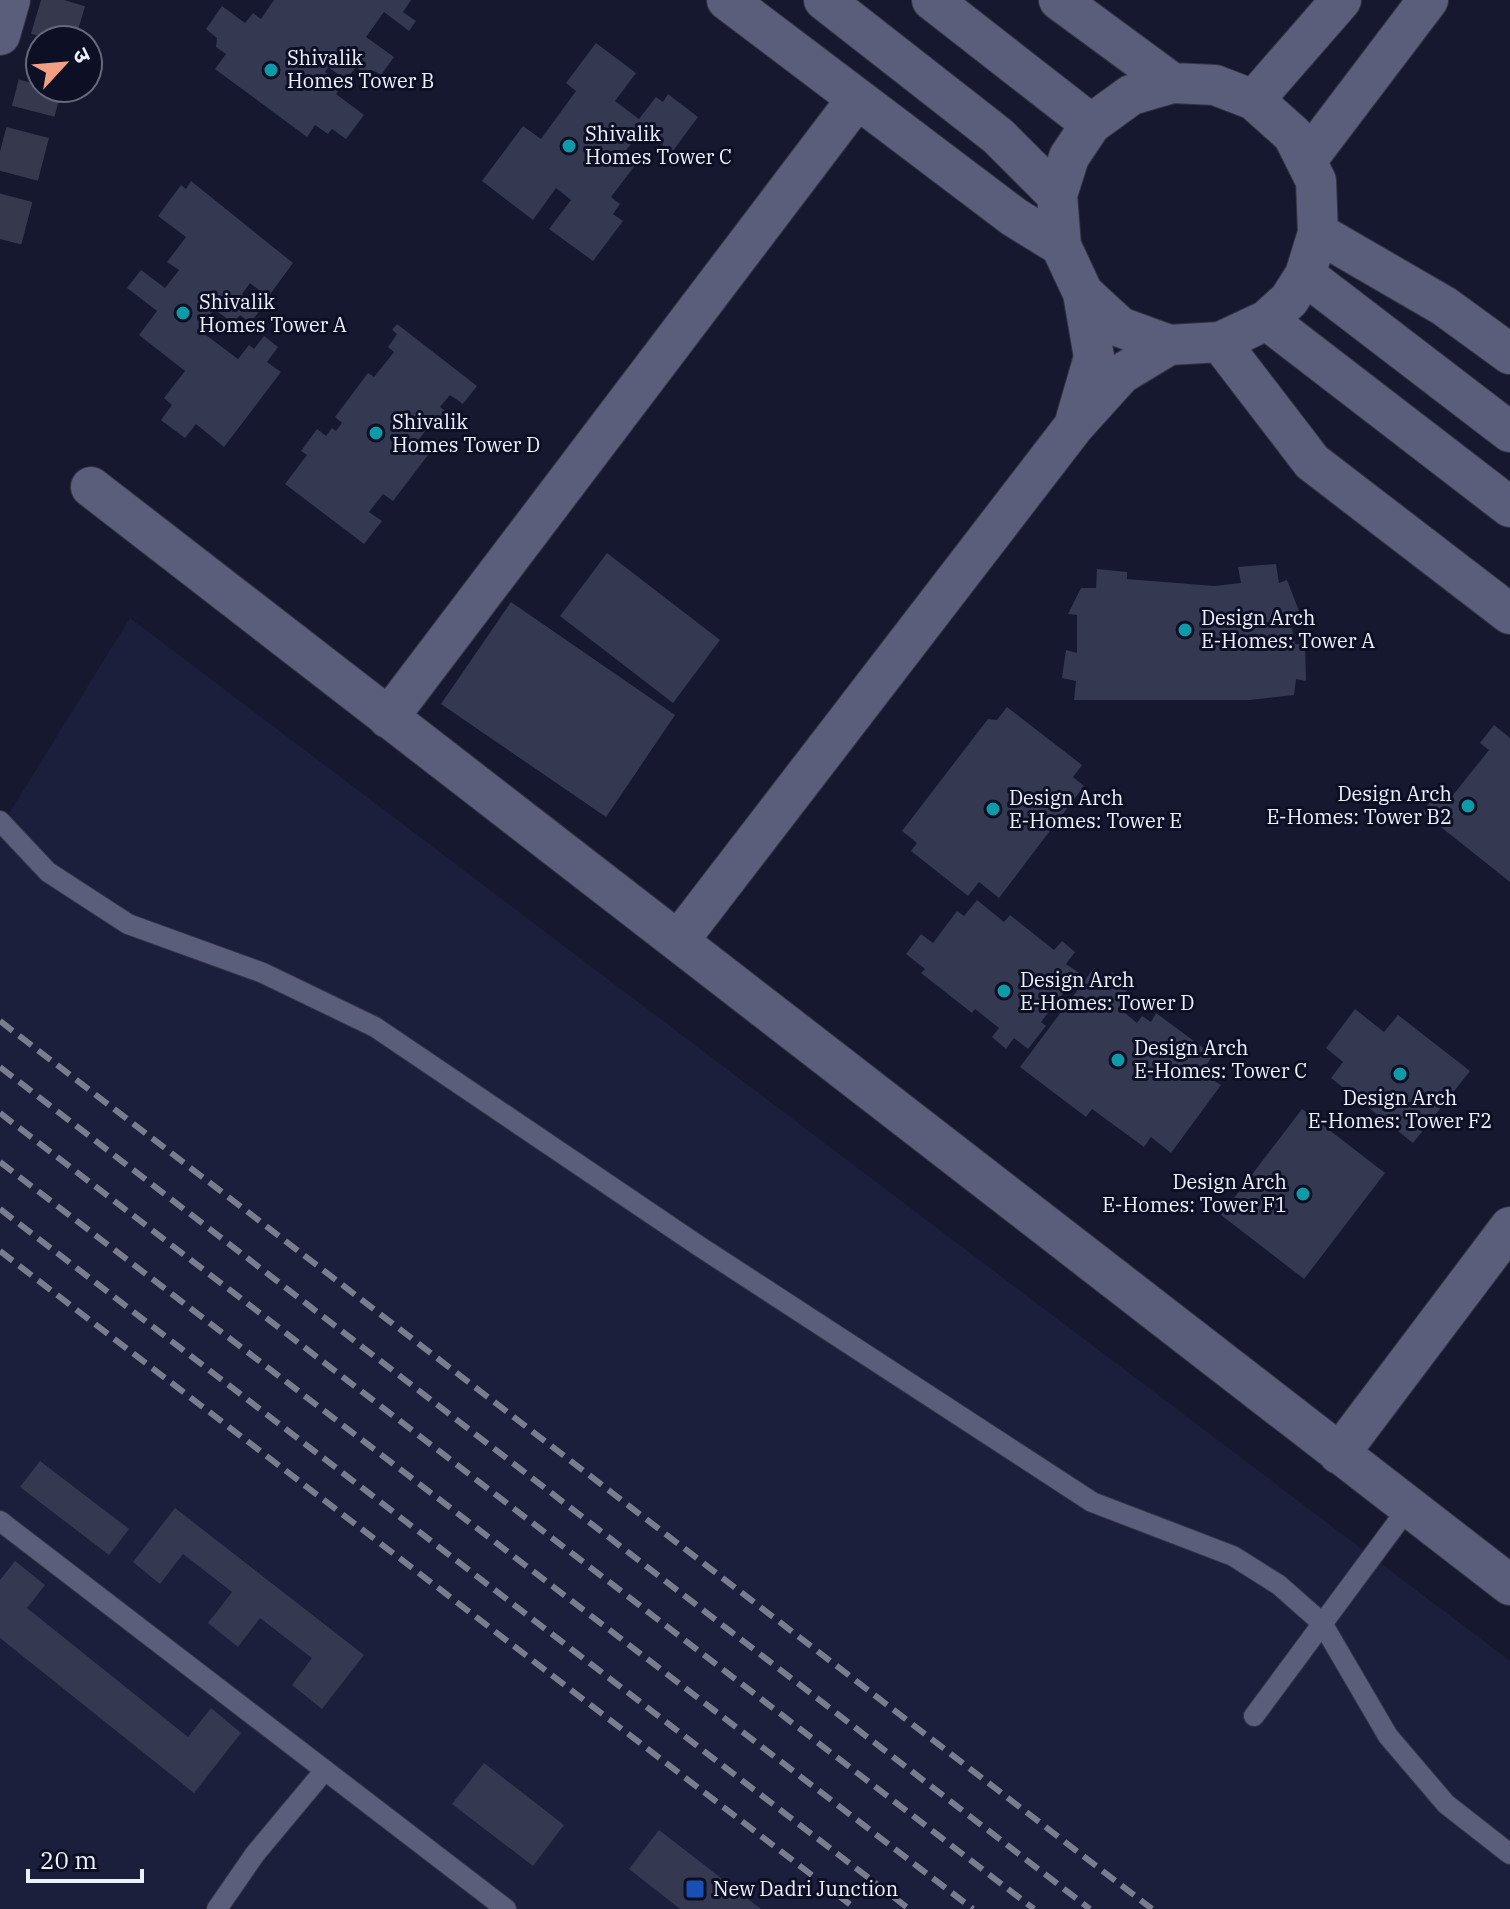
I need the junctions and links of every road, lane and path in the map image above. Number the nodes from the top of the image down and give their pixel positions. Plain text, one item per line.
1 (10, 0) edge
2 (727, 0) edge
3 (824, 0) edge
4 (932, 0) edge
5 (1059, 0) edge
6 (1341, 0) edge
7 (1428, 0) edge
8 (0, 35) edge
9 (1172, 83) junction
10 (857, 99) junction
11 (1254, 100) junction
12 (1091, 124) junction
13 (1306, 161) junction
14 (1057, 195) junction
15 (1318, 233) junction
16 (1061, 246) junction
17 (1305, 275) junction
18 (1083, 293) junction
19 (1267, 320) junction
20 (1220, 342) junction
21 (1169, 345) junction
22 (1510, 354) edge
23 (1074, 426) junction
24 (1510, 432) edge
25 (91, 487) dead end
26 (1510, 507) edge
27 (1510, 614) edge
28 (388, 718) junction
29 (0, 821) edge
30 (679, 940) junction
31 (1510, 1227) edge
32 (1339, 1454) junction
33 (1408, 1508) junction
34 (0, 1521) edge
35 (1510, 1585) edge
36 (1322, 1623) junction
37 (1254, 1716) dead end
38 (325, 1770) junction
39 (1510, 1854) edge
40 (217, 1909) edge
41 (506, 1909) edge

1 - 8 street
2 - 10 street
3 - 14 street
4 - 12 street
5 - 9 street
6 - 11 street
7 - 13 street
9 - 11 street
9 - 12 street
10 - 16 street
10 - 28 street
11 - 13 street
12 - 14 street
13 - 15 street
14 - 16 street
15 - 17 street
15 - 22 street
16 - 18 street
17 - 19 street
17 - 24 street
18 - 21 street
18 - 23 street
19 - 20 street
19 - 26 street
20 - 21 street
20 - 27 street
21 - 23 street
23 - 30 street
25 - 28 street
28 - 30 street
29 - 36 lane
30 - 32 street
31 - 32 street
32 - 33 street
33 - 35 street
33 - 36 lane
34 - 38 lane
36 - 37 lane
36 - 39 lane
38 - 40 lane
38 - 41 lane

